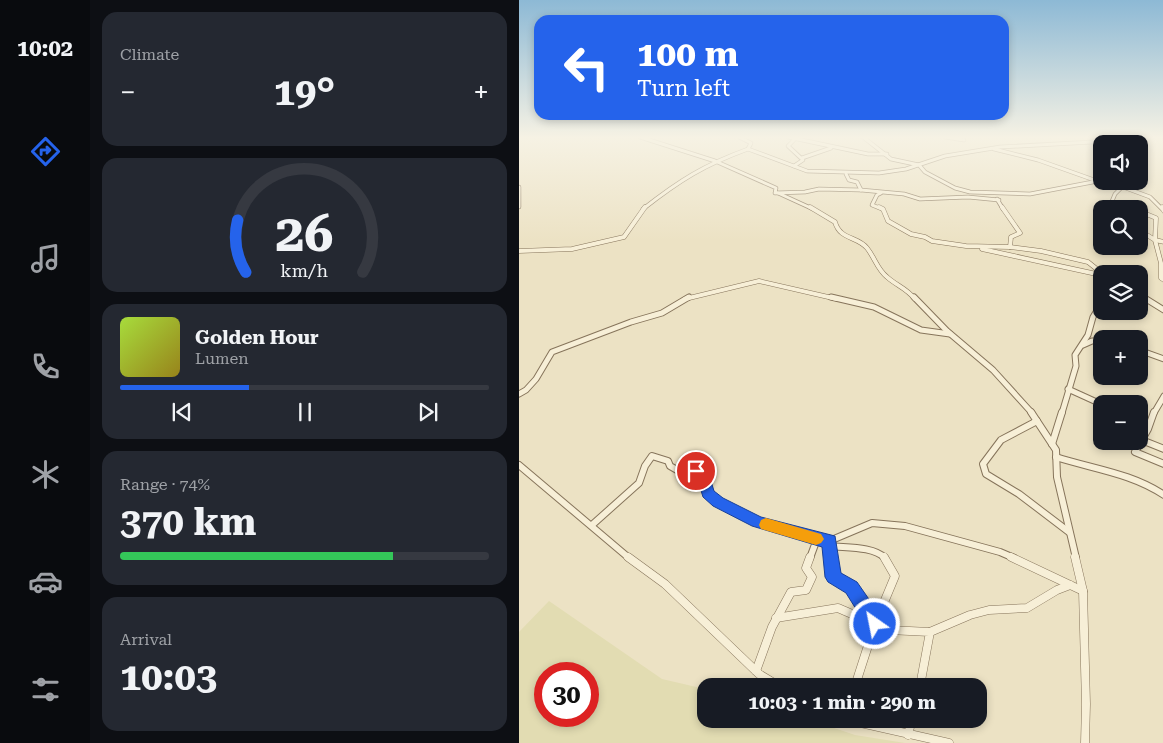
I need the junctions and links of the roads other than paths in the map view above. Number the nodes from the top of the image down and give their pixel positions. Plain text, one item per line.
1 (696, 172) edge
2 (740, 172) edge
3 (816, 172) edge
4 (890, 172) edge
5 (927, 172) edge
6 (1071, 172) edge
7 (845, 174) junction
8 (1093, 179) edge
9 (1093, 182) edge
10 (519, 187) edge
11 (861, 190) junction
12 (1132, 190) edge
13 (778, 193) junction
14 (881, 193) junction
15 (992, 193) junction
16 (999, 200) junction
17 (519, 207) edge
18 (1163, 212) edge
19 (1148, 214) edge
20 (1148, 215) edge
21 (1148, 236) edge
22 (1155, 241) junction
23 (1163, 242) edge
24 (971, 246) junction
25 (1010, 247) junction
26 (1163, 247) edge
27 (519, 250) edge
28 (1093, 267) edge
29 (1093, 273) edge
30 (1163, 280) edge
31 (1148, 301) edge
32 (1163, 310) edge
33 (1093, 317) edge
34 (951, 334) junction
35 (1093, 341) edge
36 (1082, 346) junction
37 (1148, 353) edge
38 (1163, 359) edge
39 (1068, 389) junction
40 (519, 394) edge
41 (1163, 396) edge
42 (1093, 399) edge
43 (1037, 420) junction
44 (1148, 429) edge
45 (1148, 443) edge
46 (1052, 444) junction
47 (1163, 449) edge
48 (1136, 450) edge
49 (1056, 457) junction
50 (1163, 464) edge
51 (519, 465) edge
52 (1163, 495) edge
53 (592, 525) junction
54 (1069, 532) junction
55 (817, 539) junction
56 (829, 543) junction
57 (1070, 585) junction
58 (1083, 591) junction
59 (776, 618) junction
60 (875, 624) junction
61 (930, 632) junction
62 (756, 671) junction
63 (767, 678) edge
64 (858, 678) edge
65 (921, 678) edge
66 (882, 728) edge
67 (910, 728) edge
68 (908, 734) junction
69 (949, 743) edge
70 (1085, 743) edge

1 - 27 street
2 - 13 street
3 - 7 street
4 - 7 street
5 - 15 street
6 - 8 street
7 - 11 street
9 - 15 street
10 - 17 street
11 - 13 street
11 - 14 street
12 - 18 street
13 - 34 street
14 - 16 street
14 - 24 street
15 - 16 street
16 - 25 street
18 - 19 street
20 - 22 street
21 - 22 street
22 - 23 street
22 - 26 street
22 - 30 street
24 - 25 street
24 - 29 street
25 - 28 street
31 - 32 street
33 - 36 street
34 - 40 street
34 - 43 street
35 - 36 street
36 - 39 street
37 - 38 street
39 - 42 street
39 - 46 street
41 - 44 street
43 - 46 street
43 - 54 street
45 - 47 street
46 - 49 street
48 - 50 street
49 - 52 street
49 - 54 street
51 - 53 street
53 - 55 street
53 - 62 street
54 - 58 street
55 - 56 street
55 - 59 street
56 - 57 street
56 - 60 street
56 - 60 street
57 - 58 street
57 - 61 street
58 - 70 street
59 - 60 street
59 - 62 street
60 - 61 street
60 - 64 street
61 - 65 street
62 - 63 street
66 - 68 street
67 - 68 street
68 - 69 street

